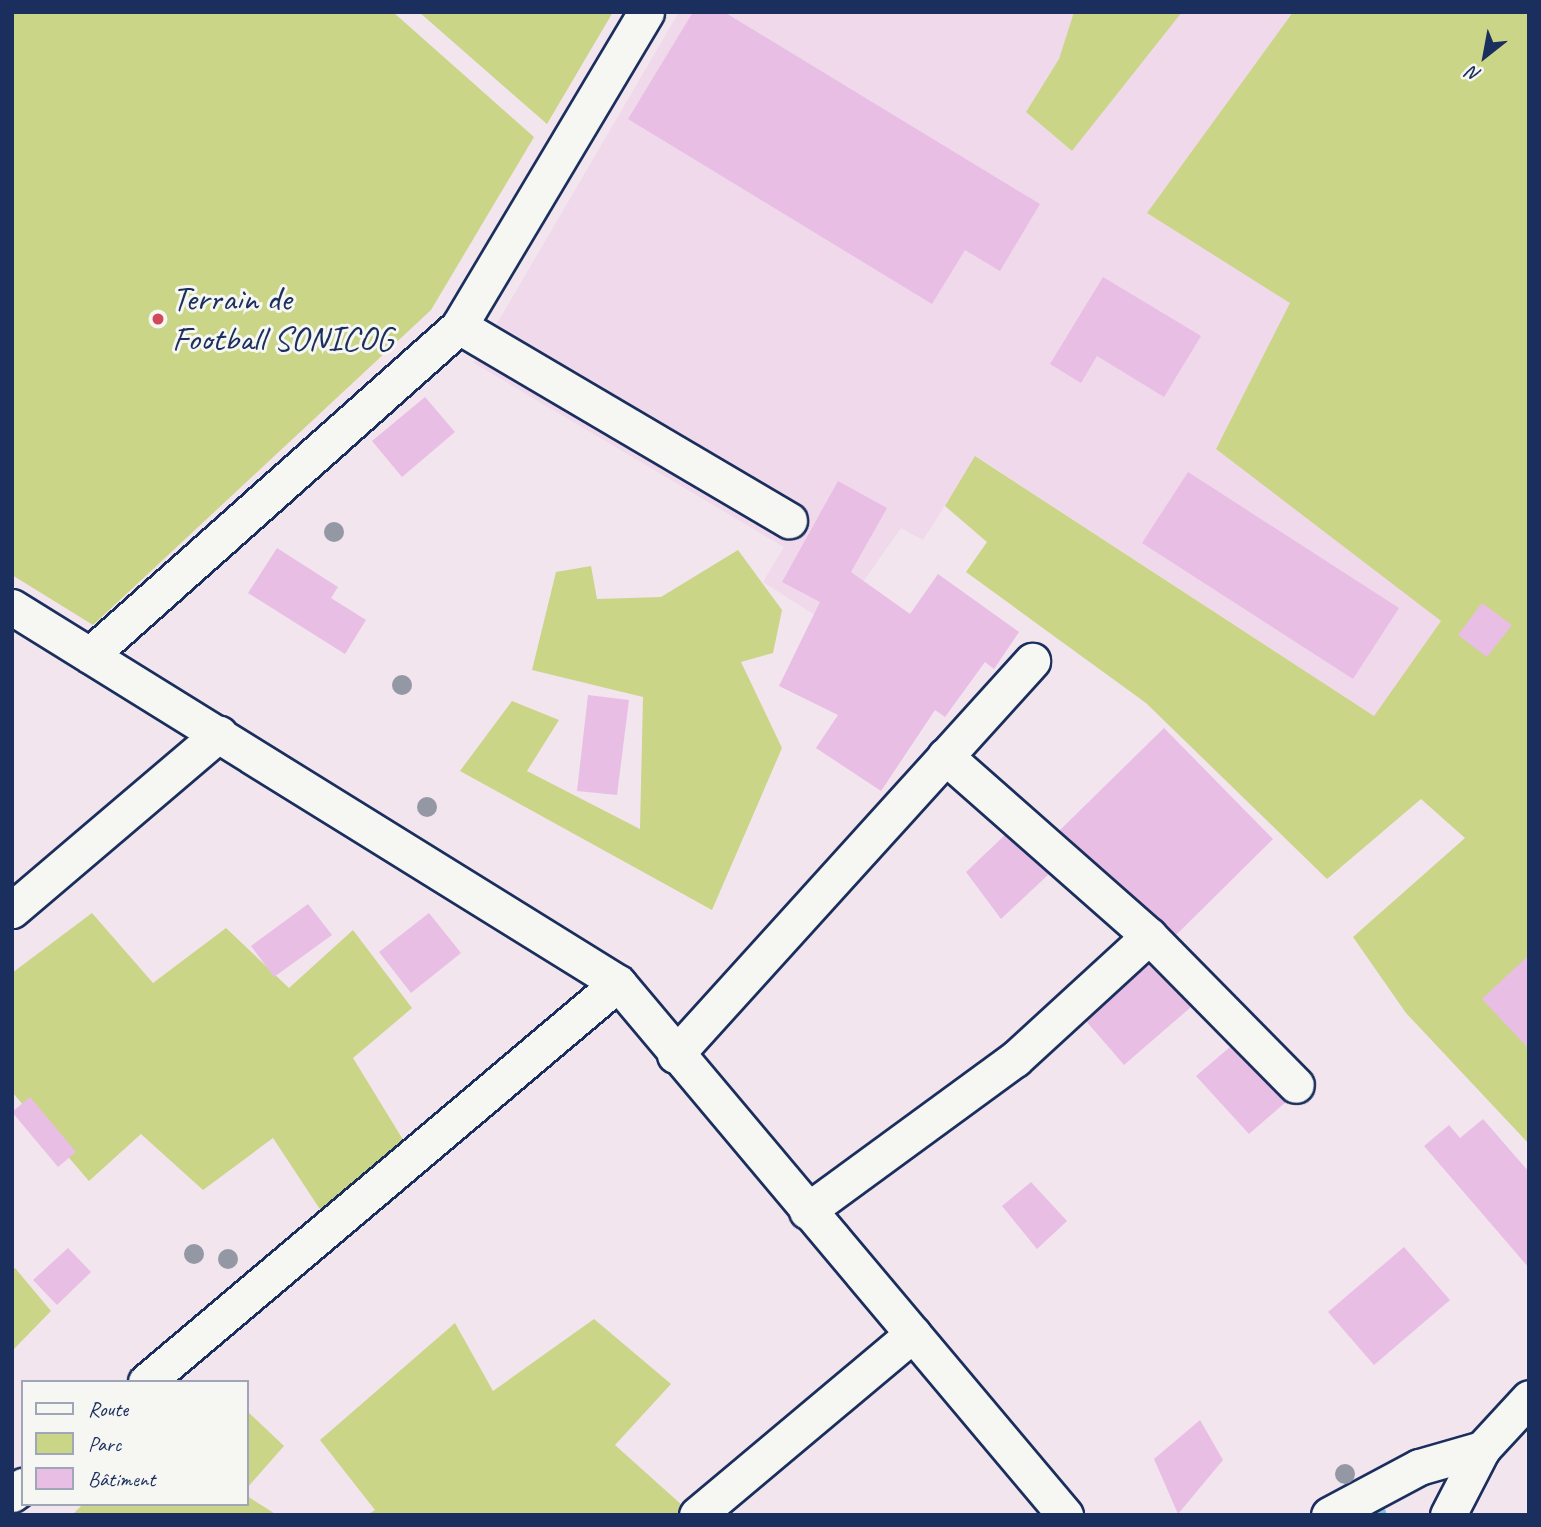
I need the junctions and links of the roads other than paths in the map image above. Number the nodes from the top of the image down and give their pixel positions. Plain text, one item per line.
1 (646, 12) edge
2 (459, 326) junction
3 (789, 520) dead end
4 (12, 607) edge
5 (90, 655) junction
6 (1032, 661) dead end
7 (219, 734) junction
8 (945, 756) junction
9 (12, 910) edge
10 (1149, 936) junction
11 (618, 983) junction
12 (675, 1055) junction
13 (1296, 1085) dead end
14 (807, 1211) junction
15 (912, 1334) junction
16 (148, 1380) edge
17 (1529, 1398) edge
18 (1482, 1449) junction
19 (697, 1515) edge
20 (1065, 1515) edge
21 (1329, 1515) edge
22 (1448, 1515) edge

1 - 2 street
2 - 3 street
2 - 5 street
4 - 5 street
5 - 7 street
6 - 8 street
7 - 9 street
7 - 11 street
8 - 10 street
8 - 12 street
10 - 13 street
10 - 14 street
11 - 12 street
11 - 16 street
12 - 14 street
14 - 15 street
15 - 19 street
15 - 20 street
17 - 18 street
18 - 21 street
18 - 22 street

